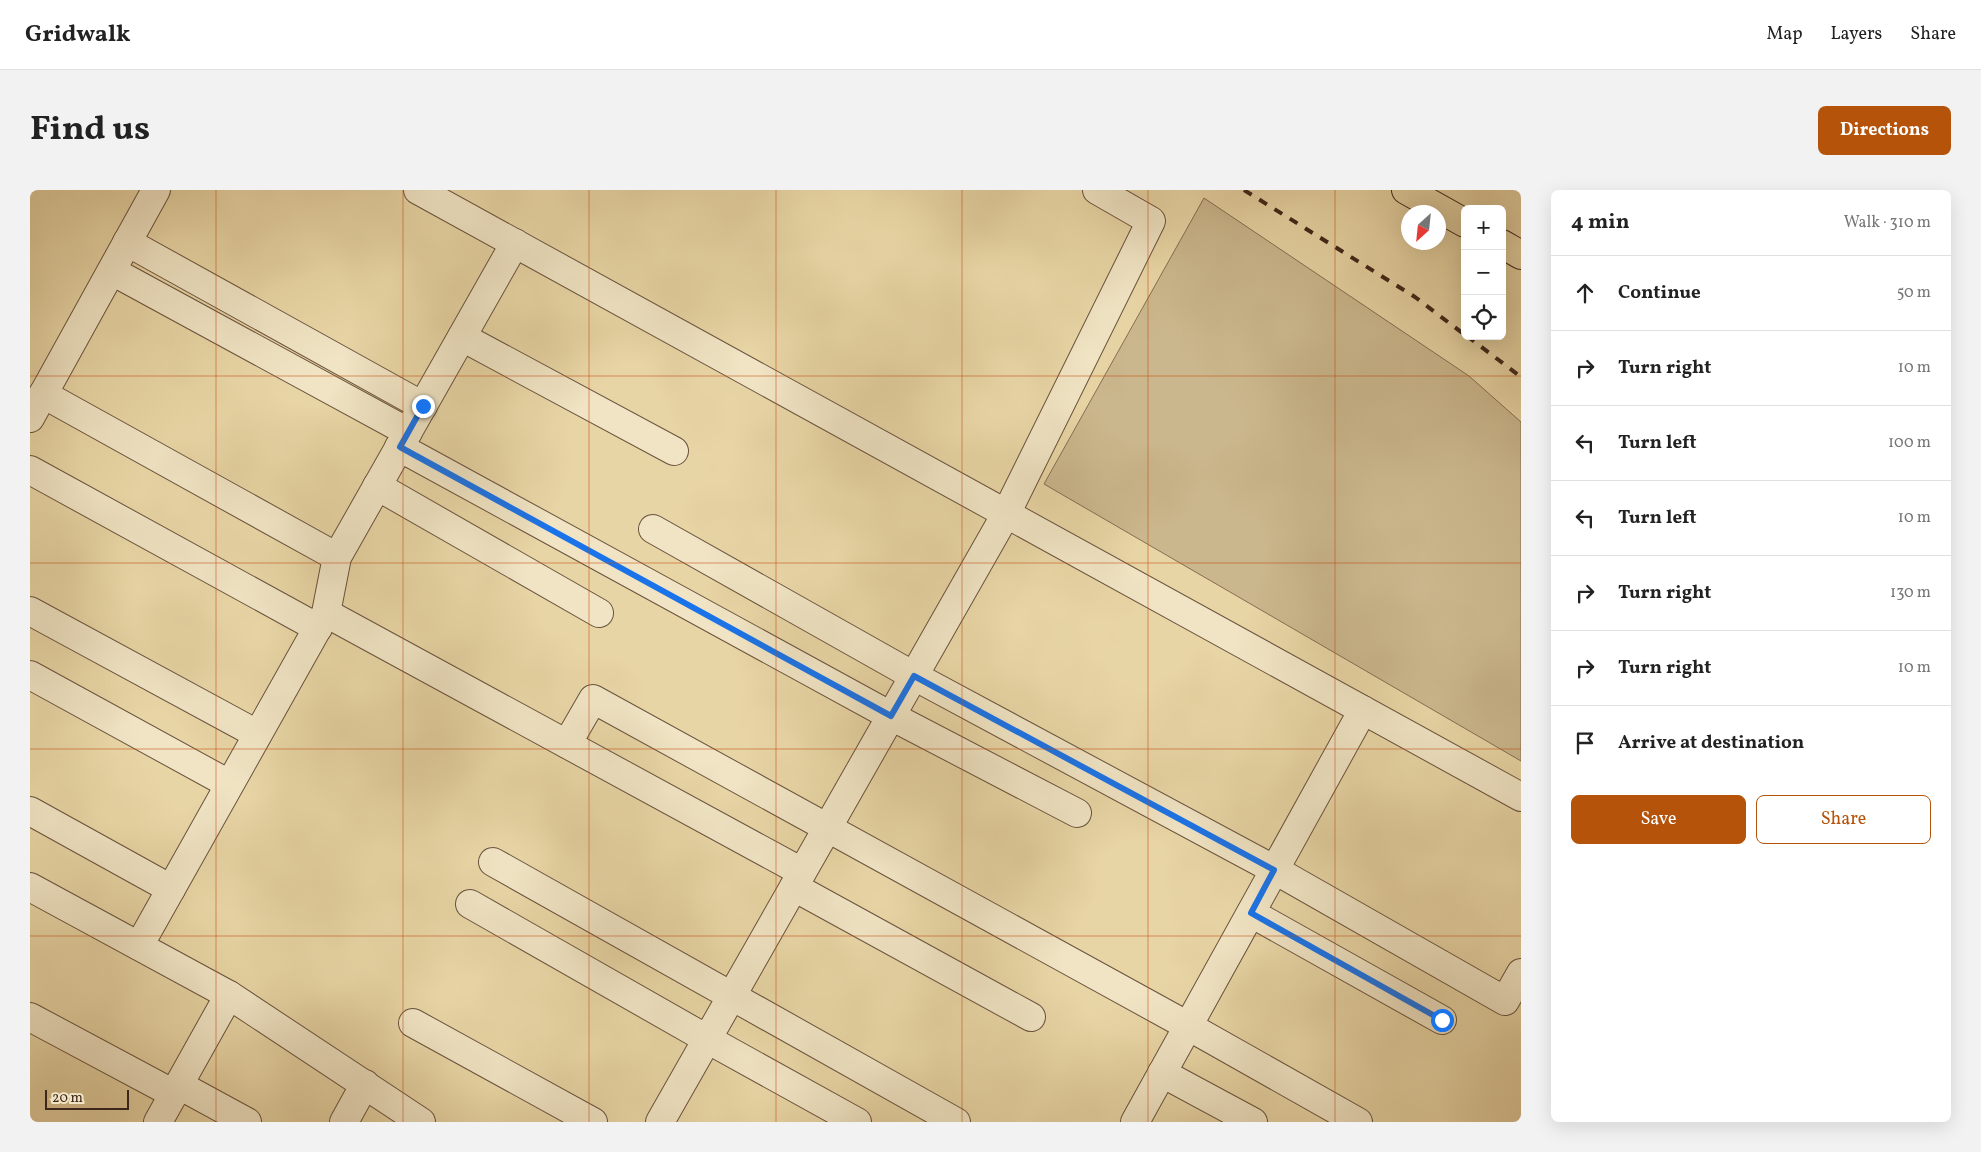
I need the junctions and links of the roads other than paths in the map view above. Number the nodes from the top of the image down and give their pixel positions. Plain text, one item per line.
1 (156, 190) edge
2 (418, 190) edge
3 (1097, 190) edge
4 (1406, 190) edge
5 (1461, 221) edge
6 (128, 242) junction
7 (515, 244) junction
8 (1506, 246) edge
9 (1521, 255) edge
10 (112, 271) junction
11 (462, 337) junction
12 (43, 394) junction
13 (423, 406) junction
14 (30, 418) edge
15 (404, 440) junction
16 (674, 451) dead end
17 (30, 470) edge
18 (377, 486) junction
19 (1006, 514) junction
20 (653, 529) dead end
21 (337, 557) junction
22 (30, 611) edge
23 (599, 613) dead end
24 (322, 621) junction
25 (30, 675) edge
26 (914, 676) junction
27 (1363, 710) junction
28 (891, 716) junction
29 (257, 734) junction
30 (567, 744) junction
31 (229, 784) junction
32 (1521, 797) edge
33 (30, 811) edge
34 (1077, 813) dead end
35 (827, 829) junction
36 (493, 862) dead end
37 (1274, 870) junction
38 (798, 880) junction
39 (30, 887) edge
40 (171, 889) junction
41 (470, 904) dead end
42 (1251, 913) junction
43 (139, 946) junction
44 (1521, 973) edge
45 (229, 995) junction
46 (732, 996) junction
47 (1513, 1004) edge
48 (30, 1017) edge
49 (1031, 1017) dead end
50 (1442, 1020) dead end
51 (413, 1023) dead end
52 (1188, 1026) junction
53 (707, 1039) junction
54 (1162, 1073) junction
55 (365, 1084) junction
56 (176, 1089) junction
57 (158, 1122) edge
58 (247, 1122) edge
59 (344, 1122) edge
60 (421, 1122) edge
61 (593, 1122) edge
62 (660, 1122) edge
63 (857, 1122) edge
64 (956, 1122) edge
65 (1135, 1122) edge
66 (1253, 1122) edge
67 (1358, 1122) edge

1 - 6 street
2 - 7 street
3 - 19 street
4 - 5 main road
6 - 10 street
6 - 13 street
7 - 11 street
7 - 19 street
8 - 9 main road
10 - 12 street
10 - 15 street
11 - 13 street
11 - 16 street
12 - 14 street
12 - 21 street
13 - 15 street
15 - 18 street
15 - 28 street
17 - 24 street
18 - 21 street
18 - 23 street
19 - 26 street
19 - 27 street
20 - 26 street
21 - 24 street
22 - 29 street
24 - 29 street
24 - 30 street
25 - 31 street
26 - 28 street
26 - 37 street
27 - 32 street
27 - 37 street
28 - 34 street
28 - 35 street
29 - 31 street
30 - 35 street
30 - 38 street
31 - 40 street
33 - 40 street
35 - 38 street
35 - 52 street
36 - 46 street
37 - 42 street
37 - 47 street
38 - 46 street
38 - 49 street
39 - 43 street
40 - 43 street
41 - 53 street
42 - 50 street
42 - 52 street
43 - 45 street
44 - 47 street
45 - 55 street
45 - 56 street
46 - 53 street
46 - 64 street
48 - 56 street
51 - 61 street
52 - 54 street
52 - 67 street
53 - 62 street
53 - 63 street
54 - 65 street
54 - 66 street
55 - 59 street
55 - 60 street
56 - 57 street
56 - 58 street

